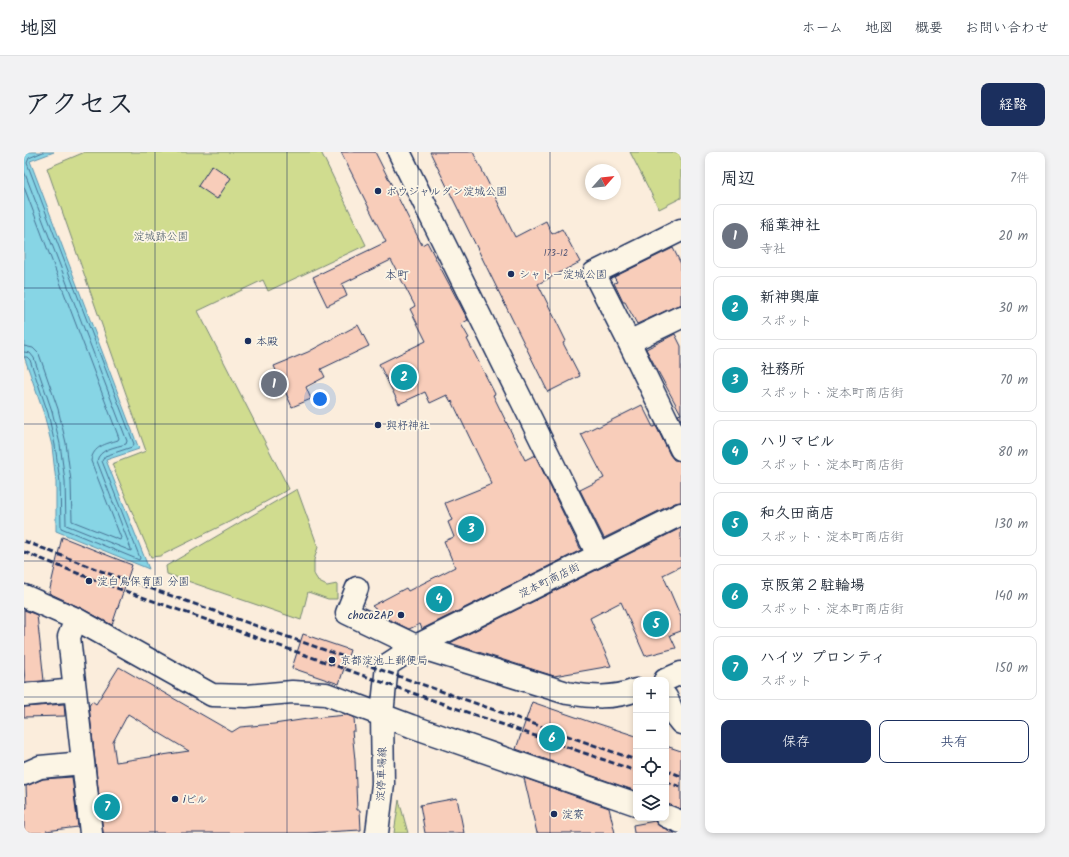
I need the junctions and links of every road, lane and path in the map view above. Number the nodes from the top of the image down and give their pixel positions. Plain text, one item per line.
1 (399, 152) edge
2 (681, 230) edge
3 (681, 317) edge
4 (629, 342) junction
5 (672, 409) edge
6 (681, 450) edge
7 (681, 514) edge
8 (598, 555) junction
9 (357, 588) dead end
10 (24, 596) edge
11 (76, 619) junction
12 (416, 646) junction
13 (681, 673) edge
14 (669, 678) edge
15 (75, 690) junction
16 (633, 691) edge
17 (24, 695) edge
18 (669, 704) edge
19 (382, 715) junction
20 (681, 723) edge
21 (83, 764) junction
22 (24, 774) edge
23 (633, 803) edge
24 (669, 817) edge
25 (681, 822) edge
26 (91, 833) edge
27 (377, 833) edge

1 - 8 street
2 - 4 street
3 - 4 street
4 - 5 street
5 - 6 street
7 - 8 street, 淀本町商店街
8 - 12 street, 淀本町商店街
9 - 12 street
10 - 11 street
11 - 15 street
11 - 19 street
12 - 16 street
12 - 19 street, 淀本町商店街
13 - 14 street
15 - 17 street
15 - 21 street
18 - 20 street
19 - 23 street
19 - 27 street, 淀停車場線
21 - 22 street
21 - 26 street
24 - 25 street

